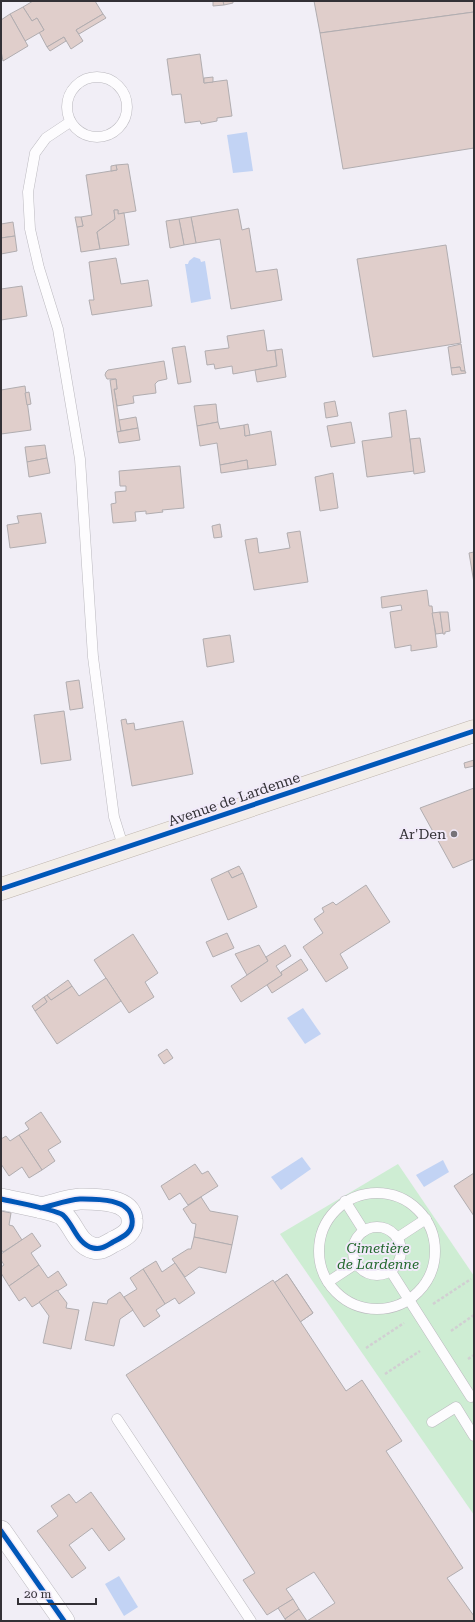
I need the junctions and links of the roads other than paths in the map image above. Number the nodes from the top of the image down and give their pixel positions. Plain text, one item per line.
1 (70, 122) junction
2 (474, 731) edge
3 (124, 849) junction
4 (1, 889) edge
5 (1, 1199) edge
6 (345, 1201) junction
7 (41, 1208) dead end
8 (426, 1219) junction
9 (364, 1231) junction
10 (397, 1238) junction
11 (357, 1263) junction
12 (390, 1270) junction
13 (328, 1282) junction
14 (409, 1300) junction
15 (473, 1396) edge
16 (456, 1407) junction
17 (117, 1419) dead end
18 (432, 1422) dead end
19 (474, 1436) edge
20 (1, 1531) edge
21 (64, 1621) edge
22 (251, 1621) edge

1 - 1 lane
1 - 3 lane
2 - 3 main road, Avenue de Lardenne
3 - 4 main road, Avenue de Lardenne
5 - 7 street
6 - 8 lane
6 - 9 lane
6 - 13 lane
8 - 10 lane
8 - 14 lane
9 - 10 lane
9 - 11 lane
10 - 12 lane
11 - 12 lane
11 - 13 lane
12 - 14 lane
13 - 14 lane
14 - 15 lane
15 - 16 lane
16 - 18 lane
16 - 19 lane
17 - 22 lane
20 - 21 street

